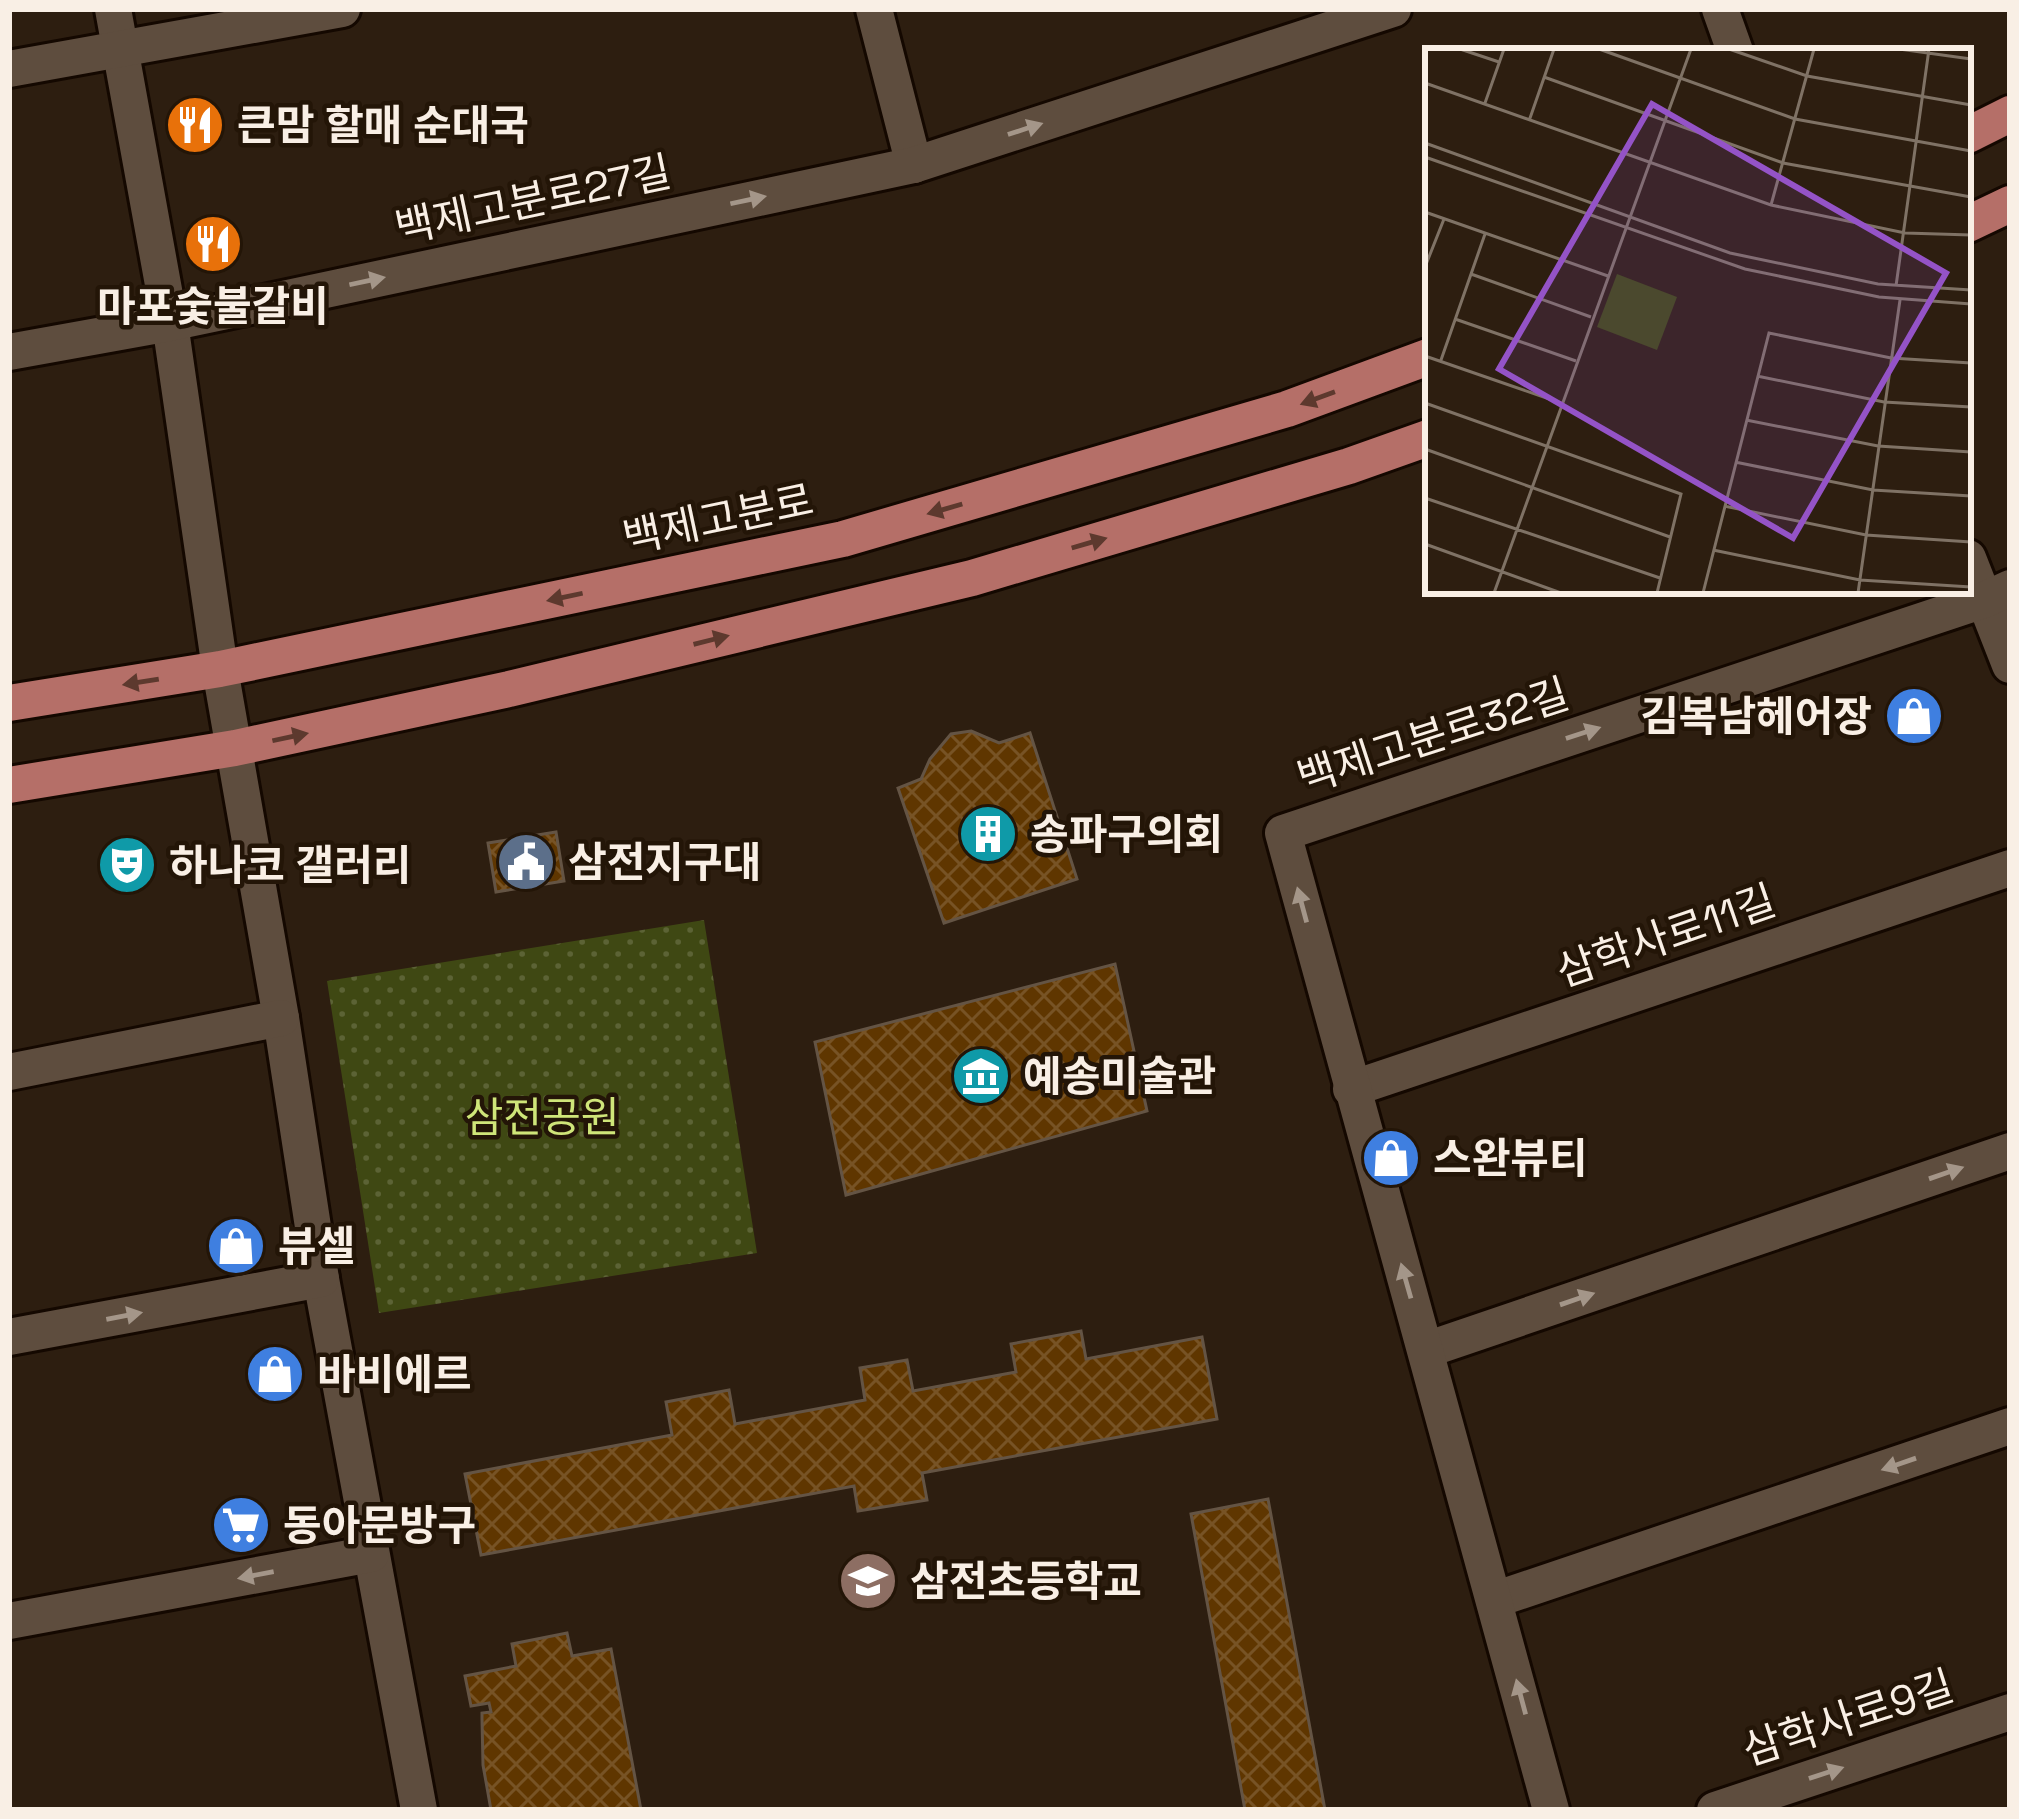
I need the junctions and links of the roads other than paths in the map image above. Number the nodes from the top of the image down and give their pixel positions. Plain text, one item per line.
1 (113, 9) edge
2 (342, 9) edge
3 (874, 9) edge
4 (1393, 9) edge
5 (1720, 9) edge
6 (1734, 48) edge
7 (121, 50) junction
8 (9, 69) edge
9 (2010, 115) edge
10 (1971, 134) edge
11 (914, 165) junction
12 (2010, 204) edge
13 (1971, 223) edge
14 (170, 323) junction
15 (9, 352) edge
16 (1425, 358) edge
17 (1425, 439) edge
18 (1971, 562) edge
19 (1997, 594) edge
20 (2010, 665) edge
21 (220, 669) junction
22 (9, 703) edge
23 (235, 748) junction
24 (9, 785) edge
25 (2010, 868) edge
26 (281, 1018) junction
27 (9, 1072) edge
28 (1351, 1089) junction
29 (2010, 1151) edge
30 (321, 1279) junction
31 (9, 1337) edge
32 (1426, 1350) junction
33 (2010, 1426) edge
34 (371, 1553) junction
35 (1494, 1600) junction
36 (9, 1621) edge
37 (2010, 1712) edge
38 (418, 1810) edge
39 (1551, 1810) edge
40 (1715, 1810) edge

1 - 7 street
2 - 7 street
3 - 11 street
11 -> 4 street, 백제고분로27길
5 - 6 street
7 - 8 street
7 - 14 street
9 - 10 main road
14 -> 11 street, 백제고분로27길
12 - 13 main road
14 - 15 street, 백제고분로27길
14 - 21 street
16 -> 21 main road, 백제고분로
23 -> 17 main road
18 - 19 street
19 - 20 street
28 -> 19 street, 백제고분로32길
21 -> 22 main road, 백제고분로
21 - 23 street
23 - 24 main road
23 - 26 street
25 - 28 street, 삼학사로11길
26 - 27 street
26 - 30 street
32 -> 28 street, 백제고분로32길
32 -> 29 street
31 -> 30 street
30 - 34 street
32 - 35 street, 백제고분로32길
33 -> 35 street
34 -> 36 street
34 - 38 street
39 -> 35 street, 백제고분로32길
40 -> 37 street, 삼학사로9길

